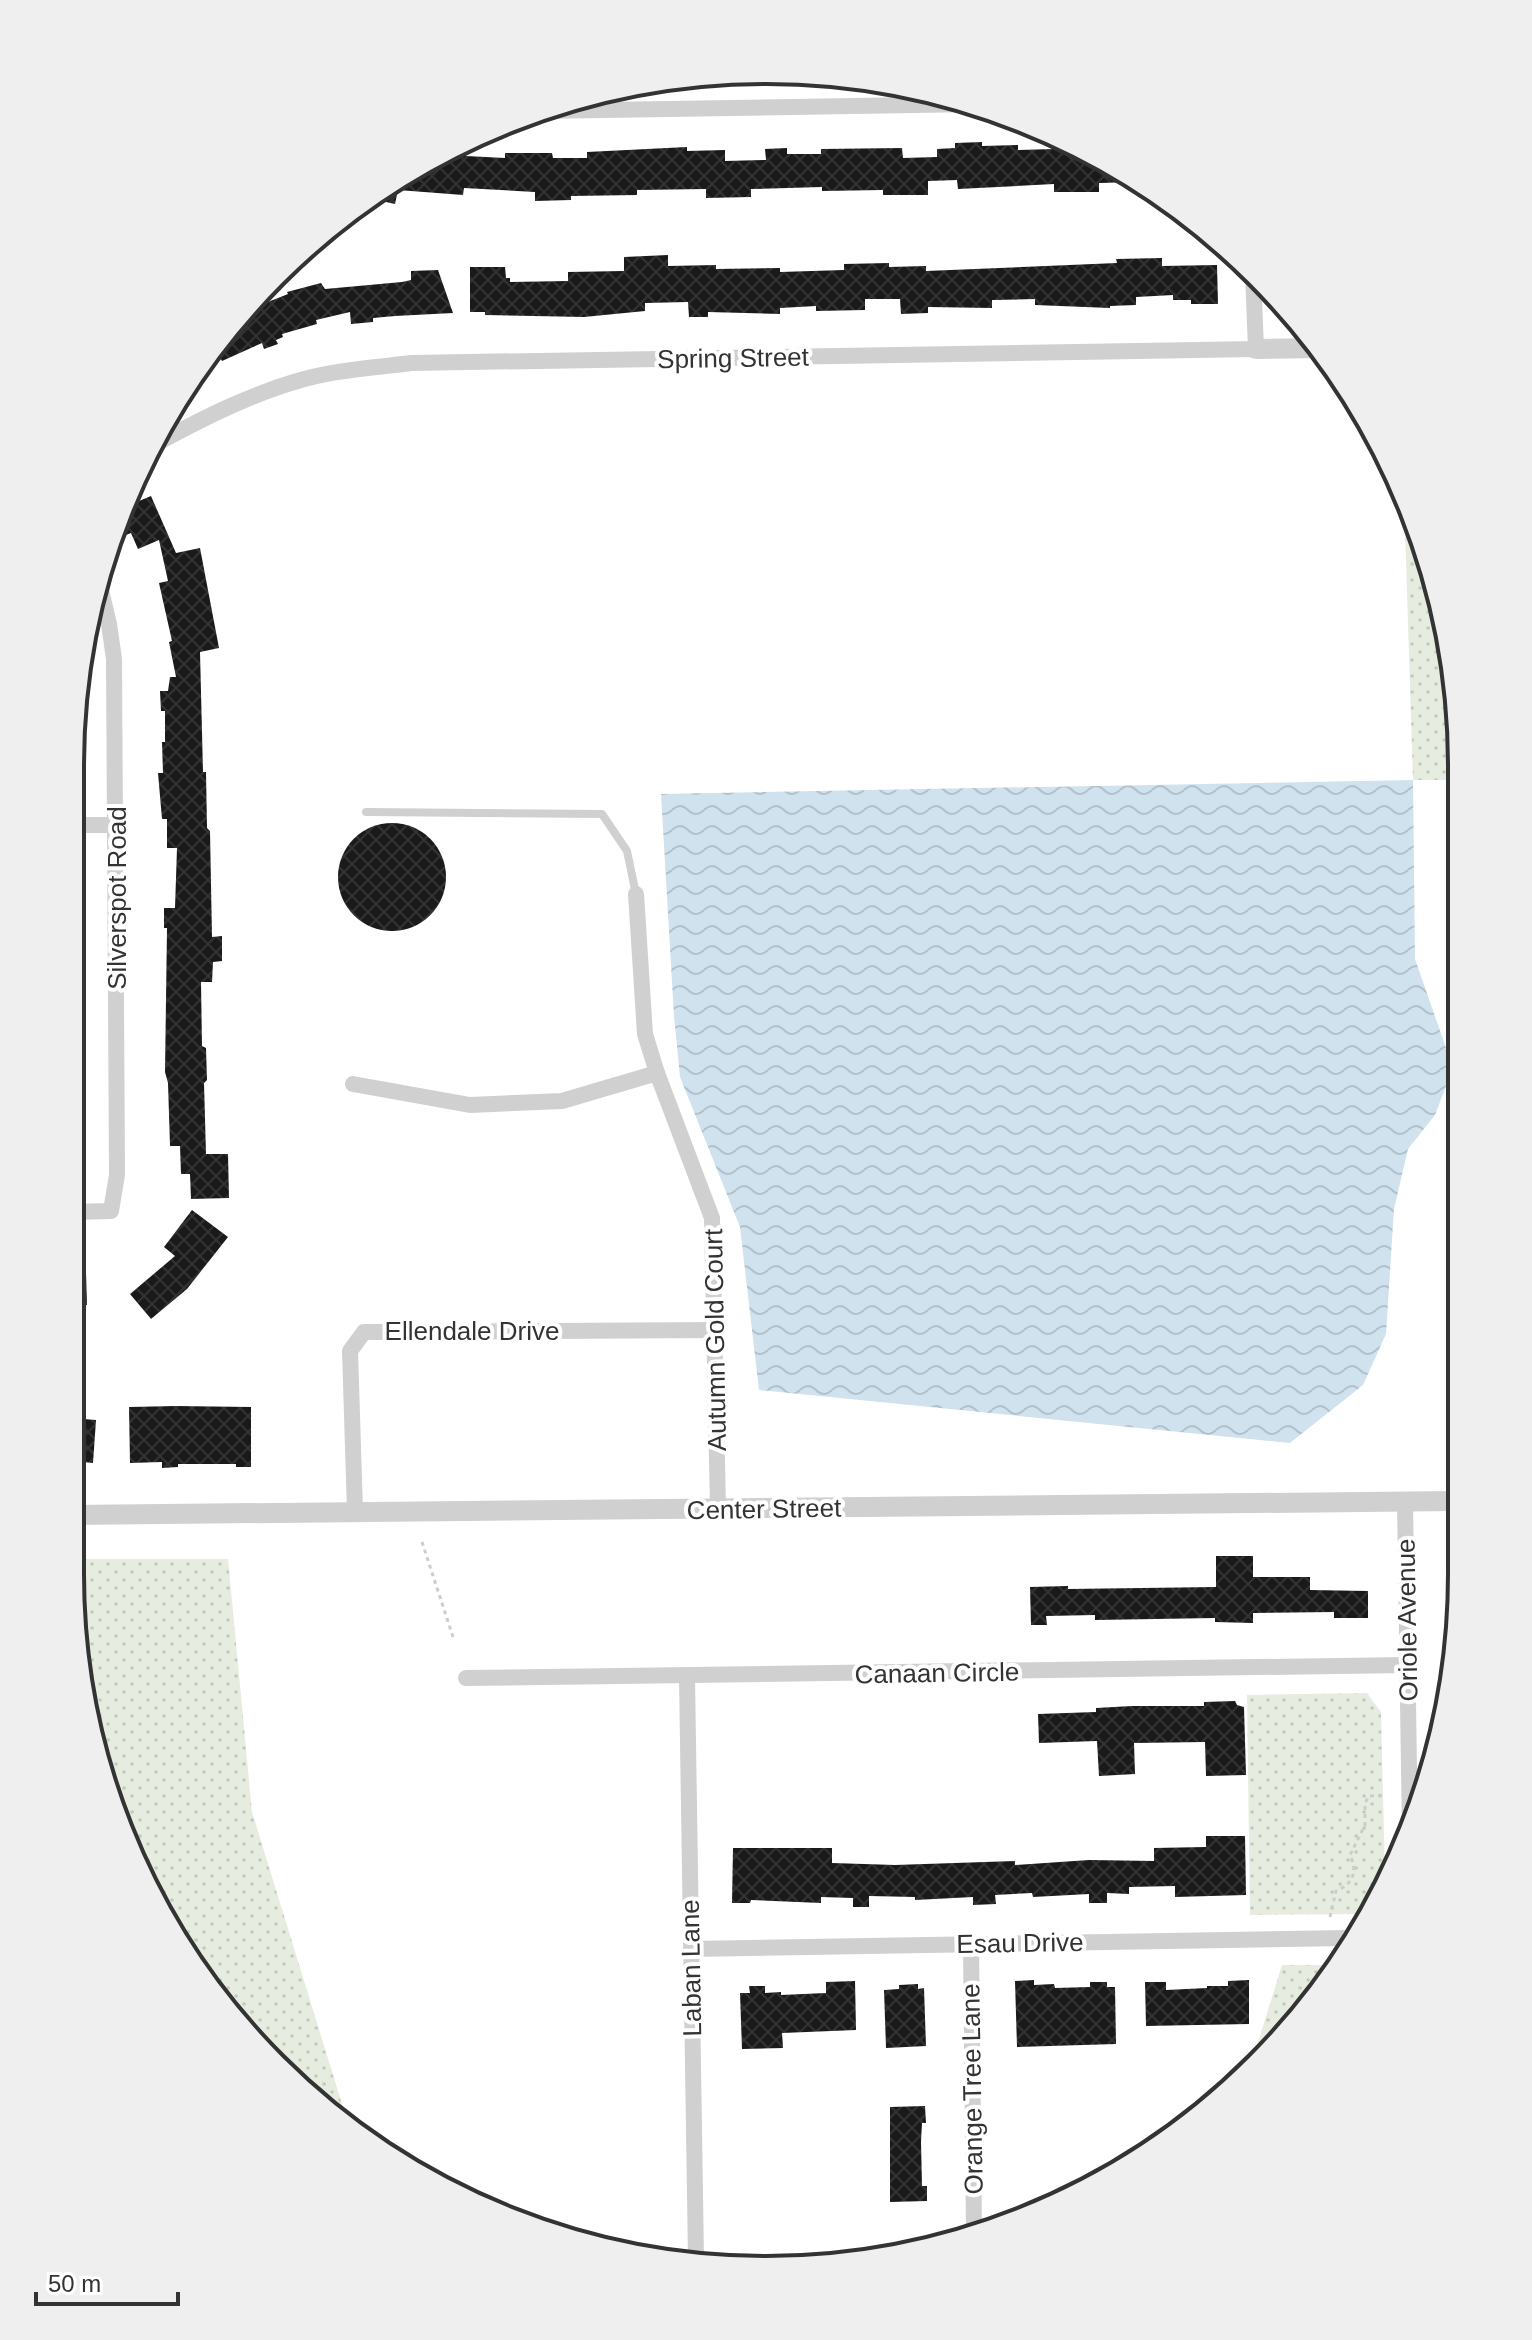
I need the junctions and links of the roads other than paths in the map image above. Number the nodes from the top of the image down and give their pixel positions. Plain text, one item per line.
1 (933, 105) edge
2 (578, 110) edge
3 (1254, 290) edge
4 (1305, 348) edge
5 (1256, 349) junction
6 (168, 437) edge
7 (104, 603) edge
8 (366, 812) dead end
9 (84, 825) edge
10 (117, 825) junction
11 (636, 894) joint
12 (657, 1073) junction
13 (353, 1084) dead end
14 (84, 1212) edge
15 (716, 1330) junction
16 (1405, 1501) junction
17 (1448, 1501) edge
18 (718, 1509) junction
19 (355, 1512) junction
20 (84, 1515) edge
21 (1407, 1665) junction
22 (687, 1677) junction
23 (466, 1678) dead end
24 (1409, 1800) edge
25 (1342, 1938) edge
26 (971, 1944) junction
27 (691, 1949) junction
28 (974, 2223) edge
29 (696, 2252) edge

1 - 2 street
3 - 5 street
4 - 5 street, Spring Street
5 - 6 street, Spring Street
7 - 10 street, Silverspot Road
8 - 11 lane
9 - 10 street
10 - 14 street, Silverspot Road
11 - 12 street, Autumn Gold Court
12 - 13 street
12 - 15 street, Autumn Gold Court
15 - 18 street, Autumn Gold Court
15 - 19 street, Ellendale Drive
16 - 17 street, Center Street
16 - 18 street, Center Street
16 - 21 street, Oriole Avenue
18 - 19 street, Center Street
19 - 20 street, Center Street
21 - 22 street, Canaan Circle
21 - 24 street, Oriole Avenue
22 - 23 street, Canaan Circle
22 - 27 street, Laban Lane
25 - 26 street, Esau Drive
26 - 27 street, Esau Drive
26 - 28 street, Orange Tree Lane
27 - 29 street, Laban Lane

